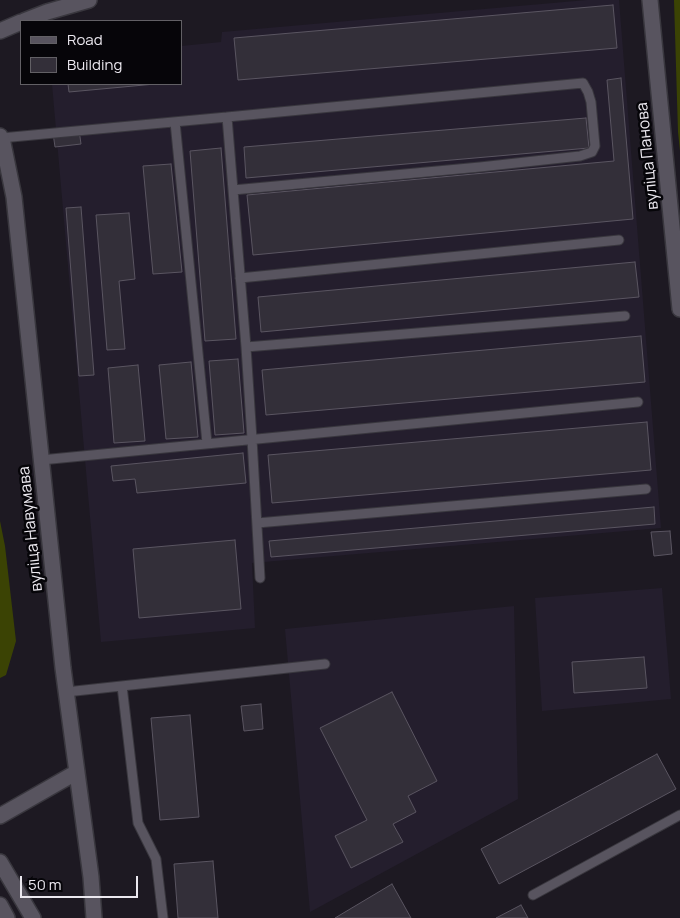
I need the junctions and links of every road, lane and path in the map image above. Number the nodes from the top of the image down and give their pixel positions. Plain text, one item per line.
1 (88, 0) edge
2 (650, 0) edge
3 (28, 20) edge
4 (20, 23) edge
5 (0, 31) edge
6 (227, 117) junction
7 (175, 122) junction
8 (0, 137) edge
9 (233, 190) junction
10 (619, 240) dead end
11 (240, 278) junction
12 (680, 308) edge
13 (625, 316) dead end
14 (246, 347) junction
15 (638, 402) dead end
16 (252, 439) junction
17 (207, 443) junction
18 (41, 460) junction
19 (646, 489) dead end
20 (257, 523) junction
21 (260, 578) dead end
22 (324, 664) dead end
23 (122, 686) junction
24 (66, 692) junction
25 (77, 772) junction
26 (680, 815) edge
27 (0, 816) edge
28 (0, 862) edge
29 (533, 895) dead end
30 (0, 905) edge
31 (7, 918) edge
32 (33, 918) edge
33 (94, 918) edge
34 (163, 918) edge

1 - 3 street
2 - 12 street, вуліца Панова
4 - 5 street
6 - 7 lane
6 - 9 lane
6 - 9 lane
7 - 8 lane
7 - 17 lane
8 - 18 street, вуліца Навумава
9 - 11 lane
10 - 11 lane
11 - 14 lane
13 - 14 lane
14 - 16 lane
15 - 16 lane
16 - 17 lane
16 - 20 lane
17 - 18 lane
18 - 24 street, вуліца Навумава
19 - 20 lane
20 - 21 lane
22 - 23 lane
23 - 24 lane
23 - 34 lane
24 - 25 street, вуліца Навумава
25 - 27 street
25 - 33 street, вуліца Навумава
26 - 29 lane
28 - 32 street
30 - 31 street

